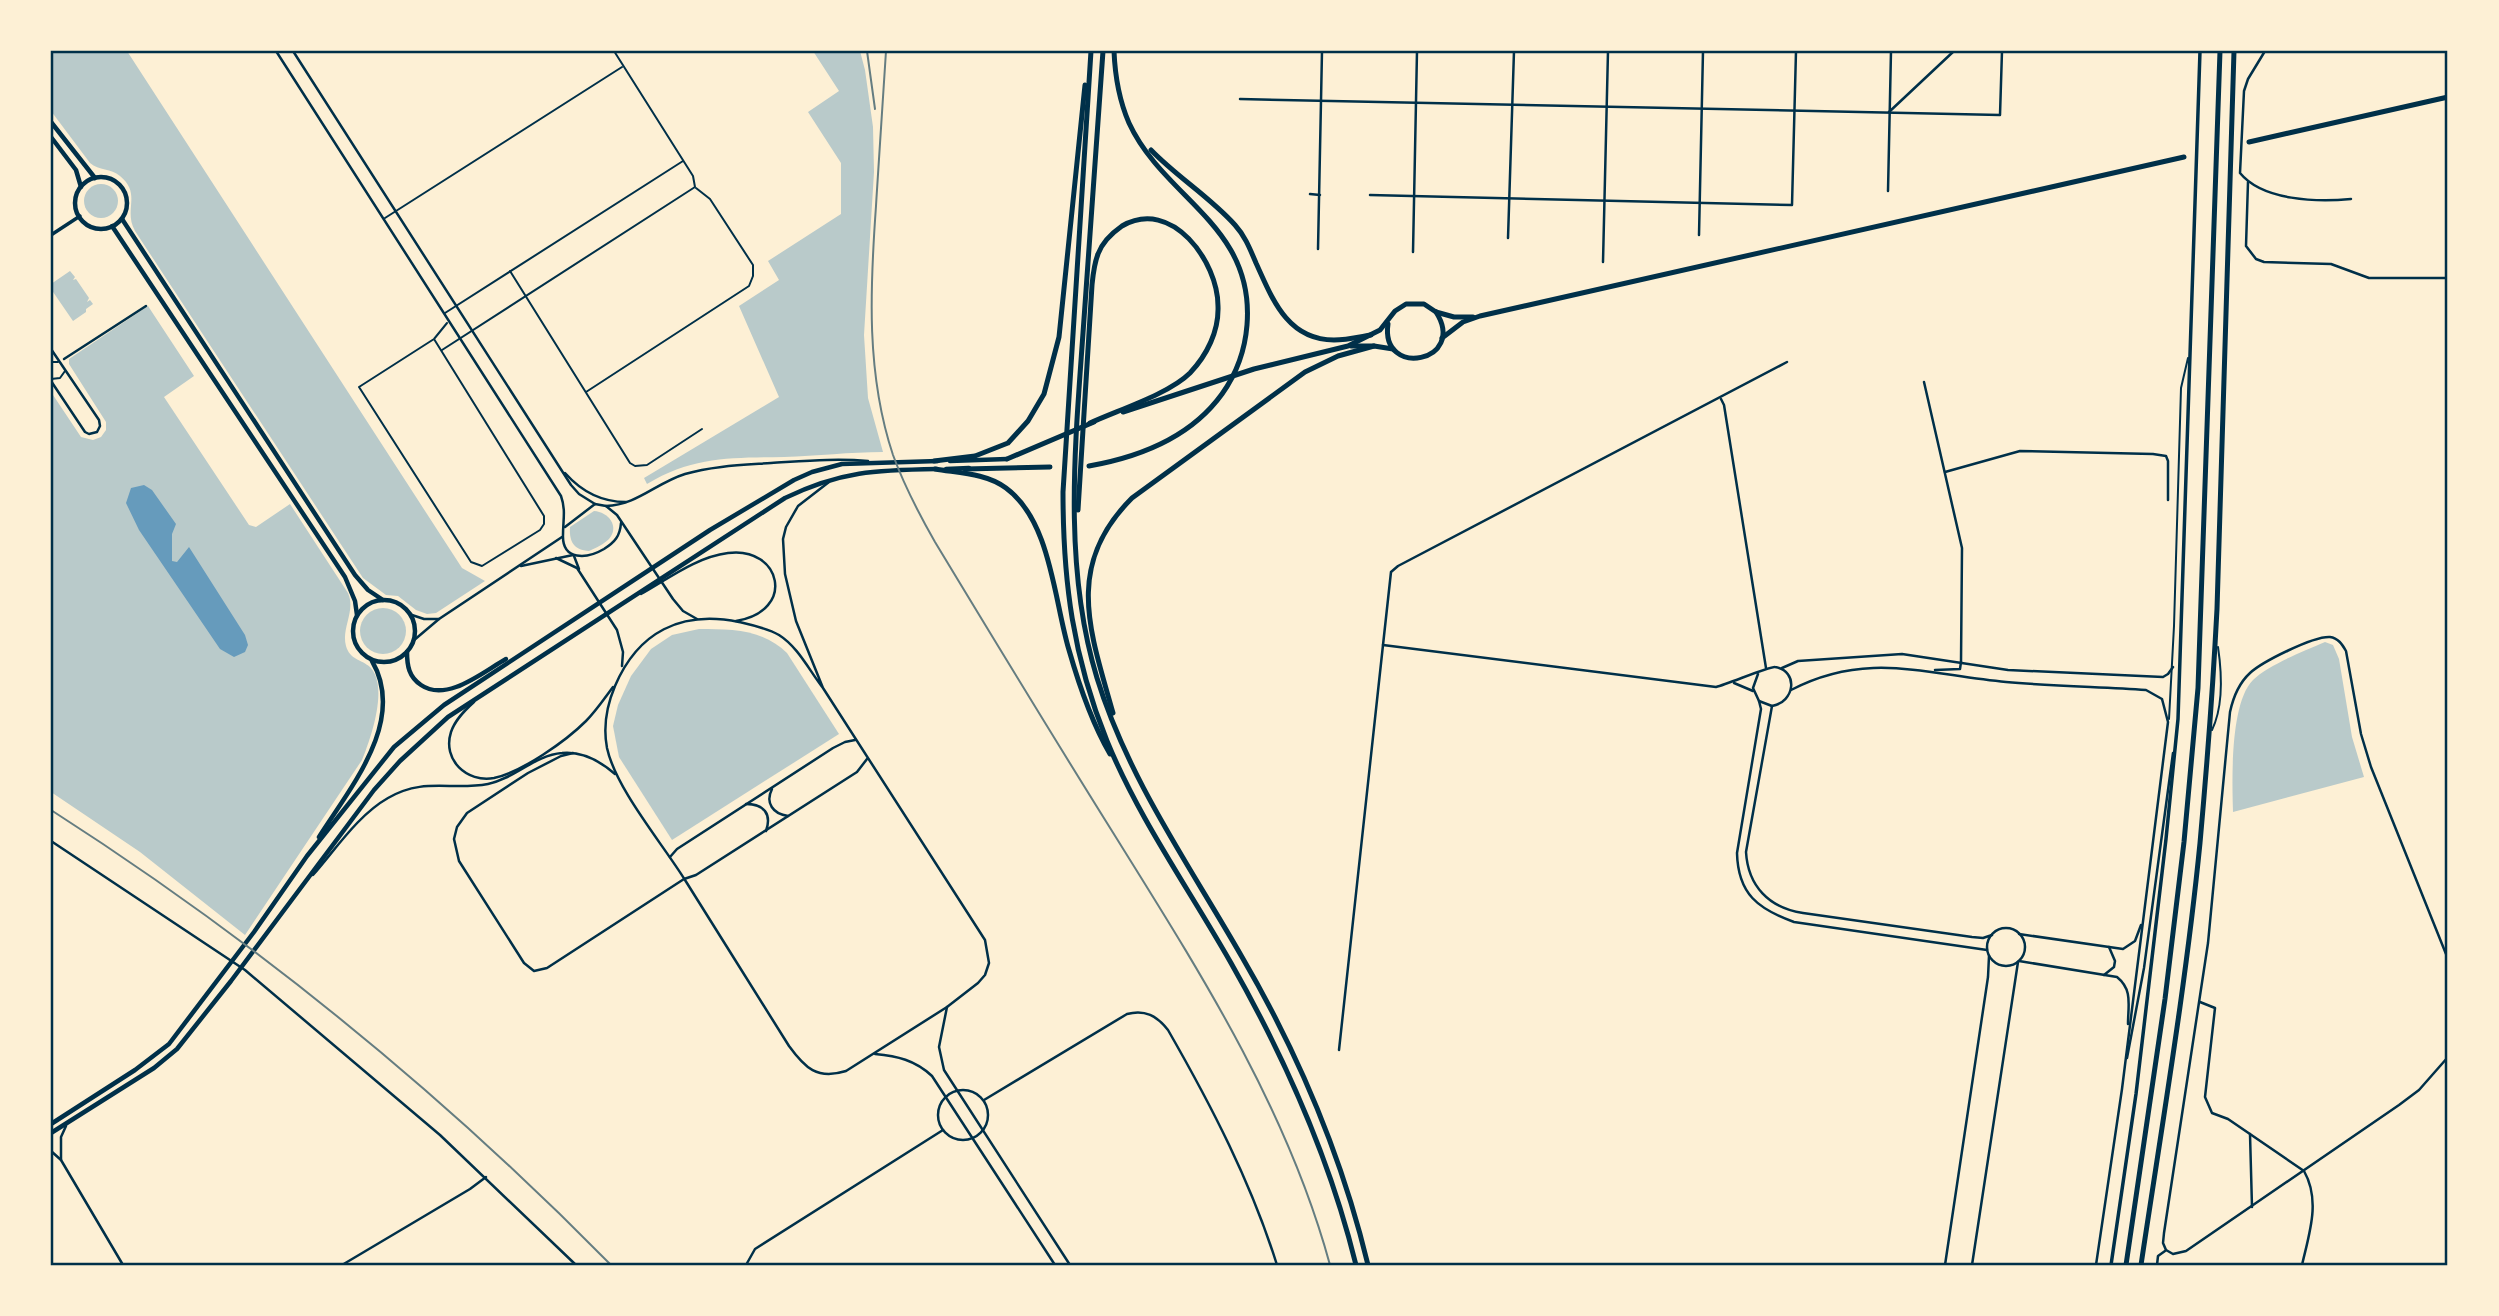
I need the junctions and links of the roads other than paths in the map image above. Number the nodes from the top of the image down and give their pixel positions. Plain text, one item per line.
1 (276, 51) edge
2 (293, 51) edge
3 (614, 51) edge
4 (1091, 51) edge
5 (1103, 51) edge
6 (1114, 51) edge
7 (1322, 51) edge
8 (1417, 51) edge
9 (1514, 51) edge
10 (1608, 51) edge
11 (1703, 51) edge
12 (1796, 51) edge
13 (1891, 51) edge
14 (1954, 51) edge
15 (2002, 51) edge
16 (2199, 51) edge
17 (2220, 51) edge
18 (2235, 51) edge
19 (2265, 51) edge
20 (623, 66) junction
21 (2448, 97) edge
22 (1240, 99) dead end
23 (1322, 100) junction
24 (1416, 102) junction
25 (1513, 105) junction
26 (1605, 107) junction
27 (1701, 109) junction
28 (1794, 110) junction
29 (1889, 112) junction
30 (51, 122) edge
31 (51, 137) edge
32 (1138, 138) junction
33 (2249, 142) dead end
34 (2184, 157) dead end
35 (684, 161) junction
36 (95, 178) junction
37 (2248, 182) junction
38 (695, 187) junction
39 (81, 188) junction
40 (1888, 191) dead end
41 (1310, 194) dead end
42 (1320, 195) junction
43 (1370, 195) dead end
44 (1414, 196) junction
45 (1510, 199) junction
46 (2351, 200) dead end
47 (1606, 201) junction
48 (1698, 202) junction
49 (396, 211) junction
50 (80, 216) junction
51 (122, 219) junction
52 (383, 219) junction
53 (112, 226) junction
54 (1699, 234) dead end
55 (51, 235) edge
56 (1508, 238) dead end
57 (1318, 249) dead end
58 (1412, 252) dead end
59 (1603, 262) dead end
60 (510, 271) junction
61 (2448, 278) edge
62 (525, 296) junction
63 (146, 306) dead end
64 (456, 306) junction
65 (1436, 312) junction
66 (444, 314) junction
67 (1480, 316) junction
68 (449, 321) junction
69 (1388, 323) junction
70 (472, 331) junction
71 (1371, 335) junction
72 (1442, 338) junction
73 (434, 339) junction
74 (460, 339) junction
75 (1348, 346) junction
76 (1374, 346) junction
77 (2191, 347) junction
78 (51, 349) edge
79 (1393, 349) junction
80 (441, 351) junction
81 (64, 359) dead end
82 (51, 362) edge
83 (60, 362) junction
84 (1787, 362) dead end
85 (65, 371) junction
86 (51, 380) edge
87 (1924, 383) dead end
88 (586, 392) junction
89 (1720, 397) junction
90 (1081, 405) junction
91 (1090, 423) junction
92 (702, 429) dead end
93 (1007, 459) junction
94 (869, 461) junction
95 (934, 461) junction
96 (558, 465) junction
97 (1089, 466) dead end
98 (1050, 467) dead end
99 (965, 468) junction
100 (934, 469) junction
101 (1945, 472) junction
102 (837, 477) junction
103 (2168, 500) dead end
104 (629, 502) junction
105 (595, 505) junction
106 (606, 506) junction
107 (621, 523) junction
108 (564, 527) junction
109 (562, 536) junction
110 (574, 555) junction
111 (556, 558) junction
112 (518, 567) junction
113 (581, 574) junction
114 (383, 600) junction
115 (622, 605) junction
116 (409, 614) junction
117 (357, 615) junction
118 (697, 619) junction
119 (439, 620) junction
120 (733, 621) junction
121 (541, 640) junction
122 (413, 641) junction
123 (1383, 645) junction
124 (407, 652) junction
125 (372, 661) junction
126 (1961, 662) junction
127 (2173, 667) junction
128 (1766, 668) junction
129 (622, 669) junction
130 (1780, 669) junction
131 (1930, 671) junction
132 (1758, 674) junction
133 (1734, 683) junction
134 (615, 685) junction
135 (493, 687) junction
136 (823, 688) junction
137 (1791, 690) junction
138 (1754, 691) junction
139 (1759, 701) junction
140 (1772, 706) junction
141 (2178, 719) junction
142 (2168, 722) junction
143 (1119, 736) junction
144 (855, 740) junction
145 (573, 753) junction
146 (867, 759) junction
147 (617, 776) junction
148 (1125, 779) junction
149 (774, 786) junction
150 (746, 804) junction
151 (789, 816) junction
152 (766, 831) junction
153 (51, 841) edge
154 (307, 856) junction
155 (670, 857) junction
156 (684, 879) junction
157 (296, 892) junction
158 (2143, 918) junction
159 (2019, 934) junction
160 (1992, 935) junction
161 (2109, 947) junction
162 (1987, 950) junction
163 (1989, 956) junction
164 (2448, 959) edge
165 (2019, 961) junction
166 (2104, 975) junction
167 (2200, 1002) junction
168 (947, 1007) junction
169 (2128, 1039) junction
170 (1339, 1050) dead end
171 (874, 1054) junction
172 (2448, 1057) edge
173 (2122, 1089) junction
174 (956, 1090) junction
175 (946, 1097) junction
176 (984, 1100) junction
177 (68, 1122) junction
178 (51, 1124) edge
179 (943, 1130) junction
180 (983, 1131) junction
181 (51, 1133) edge
182 (2250, 1134) junction
183 (972, 1139) junction
184 (51, 1151) edge
185 (61, 1160) junction
186 (2304, 1171) junction
187 (486, 1177) junction
188 (2252, 1207) junction
189 (2166, 1250) junction
190 (123, 1265) edge
191 (342, 1265) edge
192 (576, 1265) edge
193 (746, 1265) edge
194 (1055, 1265) edge
195 (1070, 1265) edge
196 (1277, 1265) edge
197 (1356, 1265) edge
198 (1368, 1265) edge
199 (1945, 1265) edge
200 (1972, 1265) edge
201 (2096, 1265) edge
202 (2111, 1265) edge
203 (2126, 1265) edge
204 (2141, 1265) edge
205 (2157, 1265) edge
206 (2302, 1265) edge

1 - 52 street
2 - 49 street
3 - 20 lane
4 - 95 highway
4 - 148 highway
5 - 90 highway
6 - 32 highway
7 - 23 street
8 - 24 street
9 - 25 street
10 - 26 street
11 - 27 street
12 - 28 street
13 - 29 street
14 - 29 street
15 - 29 street
16 - 77 street
17 - 203 highway
18 - 204 highway
19 - 37 street
20 - 35 lane
20 - 49 lane
21 - 33 highway
22 - 23 street
23 - 24 street
23 - 42 street
24 - 25 street
24 - 44 street
25 - 26 street
25 - 45 street
26 - 27 street
26 - 47 street
27 - 28 street
27 - 48 street
28 - 29 street
28 - 48 street
29 - 40 street
30 - 36 main road
31 - 39 main road
32 - 71 highway
32 - 97 highway
34 - 67 highway
35 - 38 lane
35 - 60 lane
36 - 39 main road
36 - 51 main road
37 - 46 street
37 - 61 street
38 - 62 lane
38 - 88 lane
39 - 50 main road
41 - 42 street
42 - 57 street
43 - 44 street
44 - 45 street
44 - 58 street
45 - 47 street
45 - 56 street
47 - 48 street
47 - 59 street
48 - 54 street
49 - 52 lane
49 - 64 street
50 - 53 main road
50 - 55 street
51 - 53 main road
51 - 114 main road
52 - 66 street
53 - 117 main road
60 - 62 lane
60 - 64 lane
62 - 70 lane
62 - 88 lane
63 - 81 street
64 - 66 lane
64 - 70 street
65 - 67 highway
65 - 69 highway
65 - 72 highway
66 - 68 street
67 - 72 highway
68 - 73 lane
68 - 74 street
69 - 71 highway
69 - 79 highway
70 - 74 lane
70 - 96 street
71 - 75 highway
72 - 79 highway
73 - 80 lane
73 - 80 lane
74 - 80 lane
74 - 108 street
75 - 76 highway
75 - 91 highway
76 - 79 highway
76 - 143 highway
77 - 127 lane
77 - 141 street
78 - 83 street
82 - 83 lane
83 - 85 street
84 - 89 street
85 - 86 lane
85 - 86 street
87 - 101 street
88 - 92 lane
89 - 123 street
89 - 128 street
90 - 91 highway
90 - 143 highway
91 - 93 highway
93 - 95 main road
93 - 99 main road
94 - 95 main road
94 - 104 street
94 - 121 main road
96 - 104 street
96 - 105 street
98 - 99 highway
99 - 100 main road
100 - 102 main road
100 - 148 highway
101 - 103 street
101 - 126 street
102 - 115 main road
102 - 136 street
104 - 106 street
105 - 106 street
105 - 108 street
106 - 107 street
107 - 110 street
107 - 118 street
108 - 109 street
109 - 110 street
109 - 112 street
110 - 111 street
110 - 113 street
111 - 112 street
111 - 113 street
112 - 119 street
113 - 129 street
114 - 116 main road
114 - 117 main road
115 - 120 street
115 - 135 main road
116 - 119 street
116 - 122 main road
117 - 125 main road
118 - 120 street
118 - 129 street
119 - 122 street
120 - 136 street
121 - 124 main road
121 - 154 main road
122 - 124 main road
123 - 133 street
123 - 170 street
124 - 125 main road
125 - 154 main road
126 - 127 street
126 - 130 street
126 - 131 street
127 - 142 lane
128 - 130 street
128 - 132 street
129 - 134 street
130 - 137 street
131 - 137 street
131 - 142 street
132 - 133 street
132 - 138 street
133 - 138 street
134 - 135 street
134 - 147 street
135 - 157 main road
136 - 144 street
137 - 140 street
138 - 139 street
139 - 140 street
139 - 162 street
140 - 160 street
141 - 173 street
141 - 202 street
142 - 158 street
143 - 198 highway
144 - 146 street
144 - 149 street
145 - 147 street
145 - 156 street
145 - 157 street
146 - 151 street
146 - 168 street
147 - 155 street
148 - 197 highway
149 - 150 street
149 - 151 street
150 - 152 street
150 - 155 street
151 - 152 street
152 - 156 street
153 - 187 street
154 - 178 main road
155 - 156 street
156 - 171 street
157 - 177 main road
158 - 161 street
158 - 169 street
159 - 160 street
159 - 161 street
159 - 165 street
160 - 162 street
161 - 166 street
162 - 163 street
163 - 165 street
163 - 199 street
164 - 167 street
165 - 166 street
165 - 200 street
166 - 169 street
167 - 182 street
167 - 189 street
168 - 171 street
168 - 174 street
169 - 173 street
171 - 175 street
172 - 186 street
173 - 201 street
174 - 175 street
174 - 176 street
174 - 180 street
175 - 179 street
175 - 183 street
176 - 180 street
176 - 196 street
177 - 181 main road
177 - 185 street
179 - 183 street
179 - 193 street
180 - 183 street
180 - 195 street
182 - 186 street
182 - 188 street
183 - 194 street
184 - 185 street
185 - 190 street
186 - 188 street
186 - 206 street
187 - 191 street
187 - 192 street
188 - 189 street
189 - 205 street

